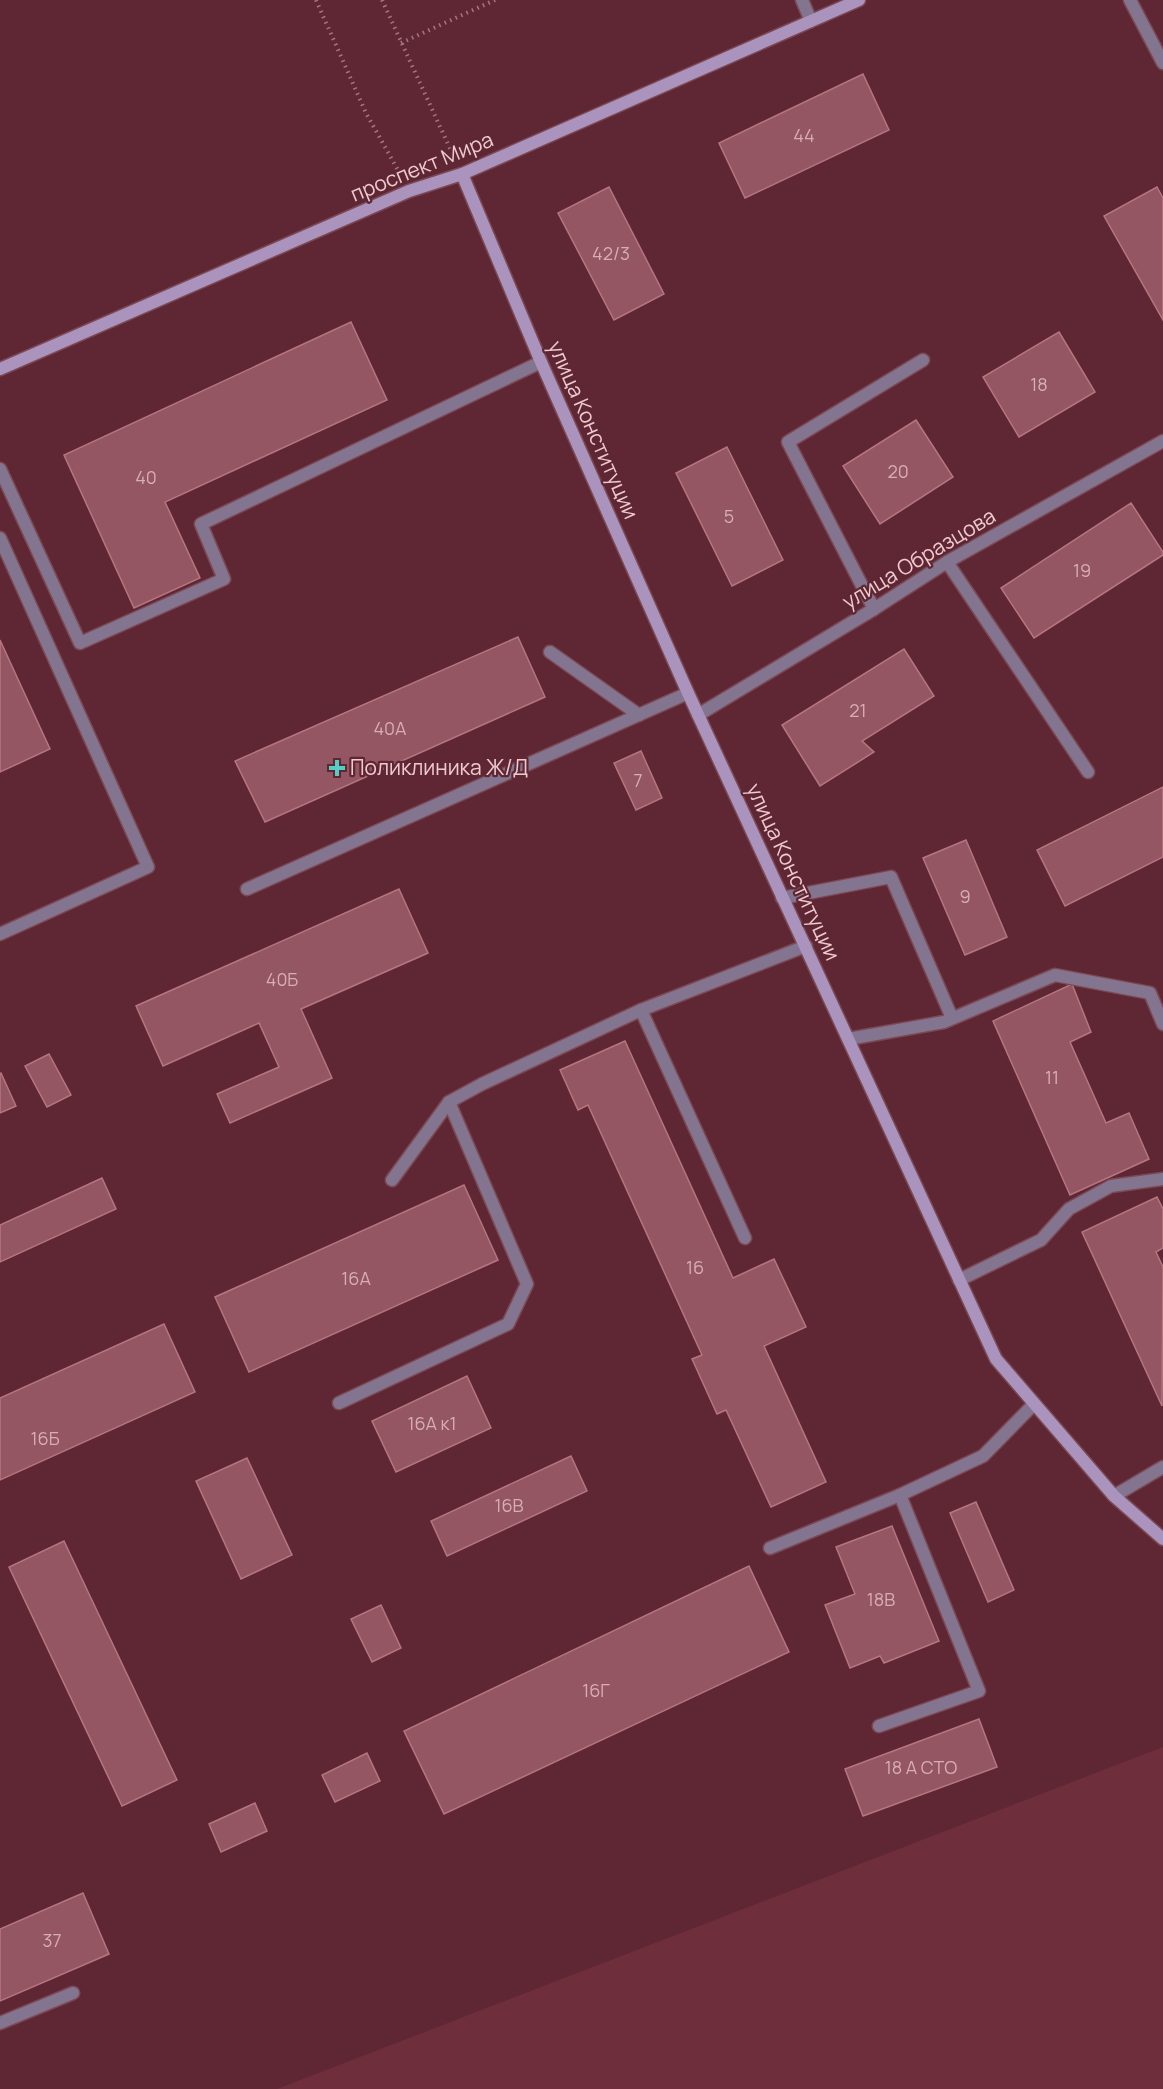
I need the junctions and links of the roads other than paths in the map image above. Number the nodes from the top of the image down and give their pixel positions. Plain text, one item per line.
1 (801, 0) edge
2 (859, 0) edge
3 (1130, 0) edge
4 (811, 21) junction
5 (1163, 63) edge
6 (462, 174) junction
7 (923, 360) dead end
8 (542, 362) junction
9 (0, 369) edge
10 (1163, 441) edge
11 (0, 469) edge
12 (0, 538) edge
13 (947, 562) junction
14 (874, 609) junction
15 (550, 652) dead end
16 (688, 693) junction
17 (639, 715) junction
18 (698, 715) junction
19 (1088, 772) dead end
20 (247, 889) dead end
21 (783, 898) junction
22 (0, 934) edge
23 (806, 946) junction
24 (641, 1010) junction
25 (952, 1018) junction
26 (1163, 1024) edge
27 (848, 1039) junction
28 (449, 1102) junction
29 (1163, 1179) edge
30 (392, 1180) dead end
31 (745, 1238) dead end
32 (959, 1280) junction
33 (339, 1402) dead end
34 (1035, 1404) junction
35 (1163, 1467) edge
36 (900, 1496) junction
37 (1114, 1496) junction
38 (1163, 1539) edge
39 (770, 1548) dead end
40 (879, 1726) dead end
41 (73, 1993) dead end
42 (0, 2023) edge

1 - 4 street
2 - 4 main road, проспект Мира
3 - 5 street
4 - 6 main road, проспект Мира
6 - 8 main road, улица Конституции
6 - 9 main road, проспект Мира
7 - 14 street
8 - 11 street
8 - 16 main road, улица Конституции
10 - 13 street, улица Образцова
12 - 22 street
13 - 14 street, улица Образцова
13 - 19 street
14 - 18 street, улица Образцова
15 - 17 street
16 - 17 street
16 - 18 main road, улица Конституции
17 - 20 street
18 - 21 main road, улица Конституции
21 - 23 main road, улица Конституции
21 - 25 street
23 - 24 street
23 - 27 main road, улица Конституции
24 - 28 street
24 - 31 street
25 - 26 street
25 - 27 street
27 - 32 main road, улица Конституции
28 - 30 street
28 - 33 street
29 - 32 street
32 - 34 main road, улица Конституции
34 - 36 street
34 - 37 main road, улица Конституции
35 - 37 street
36 - 39 street
36 - 40 street
37 - 38 main road, улица Конституции
41 - 42 street

